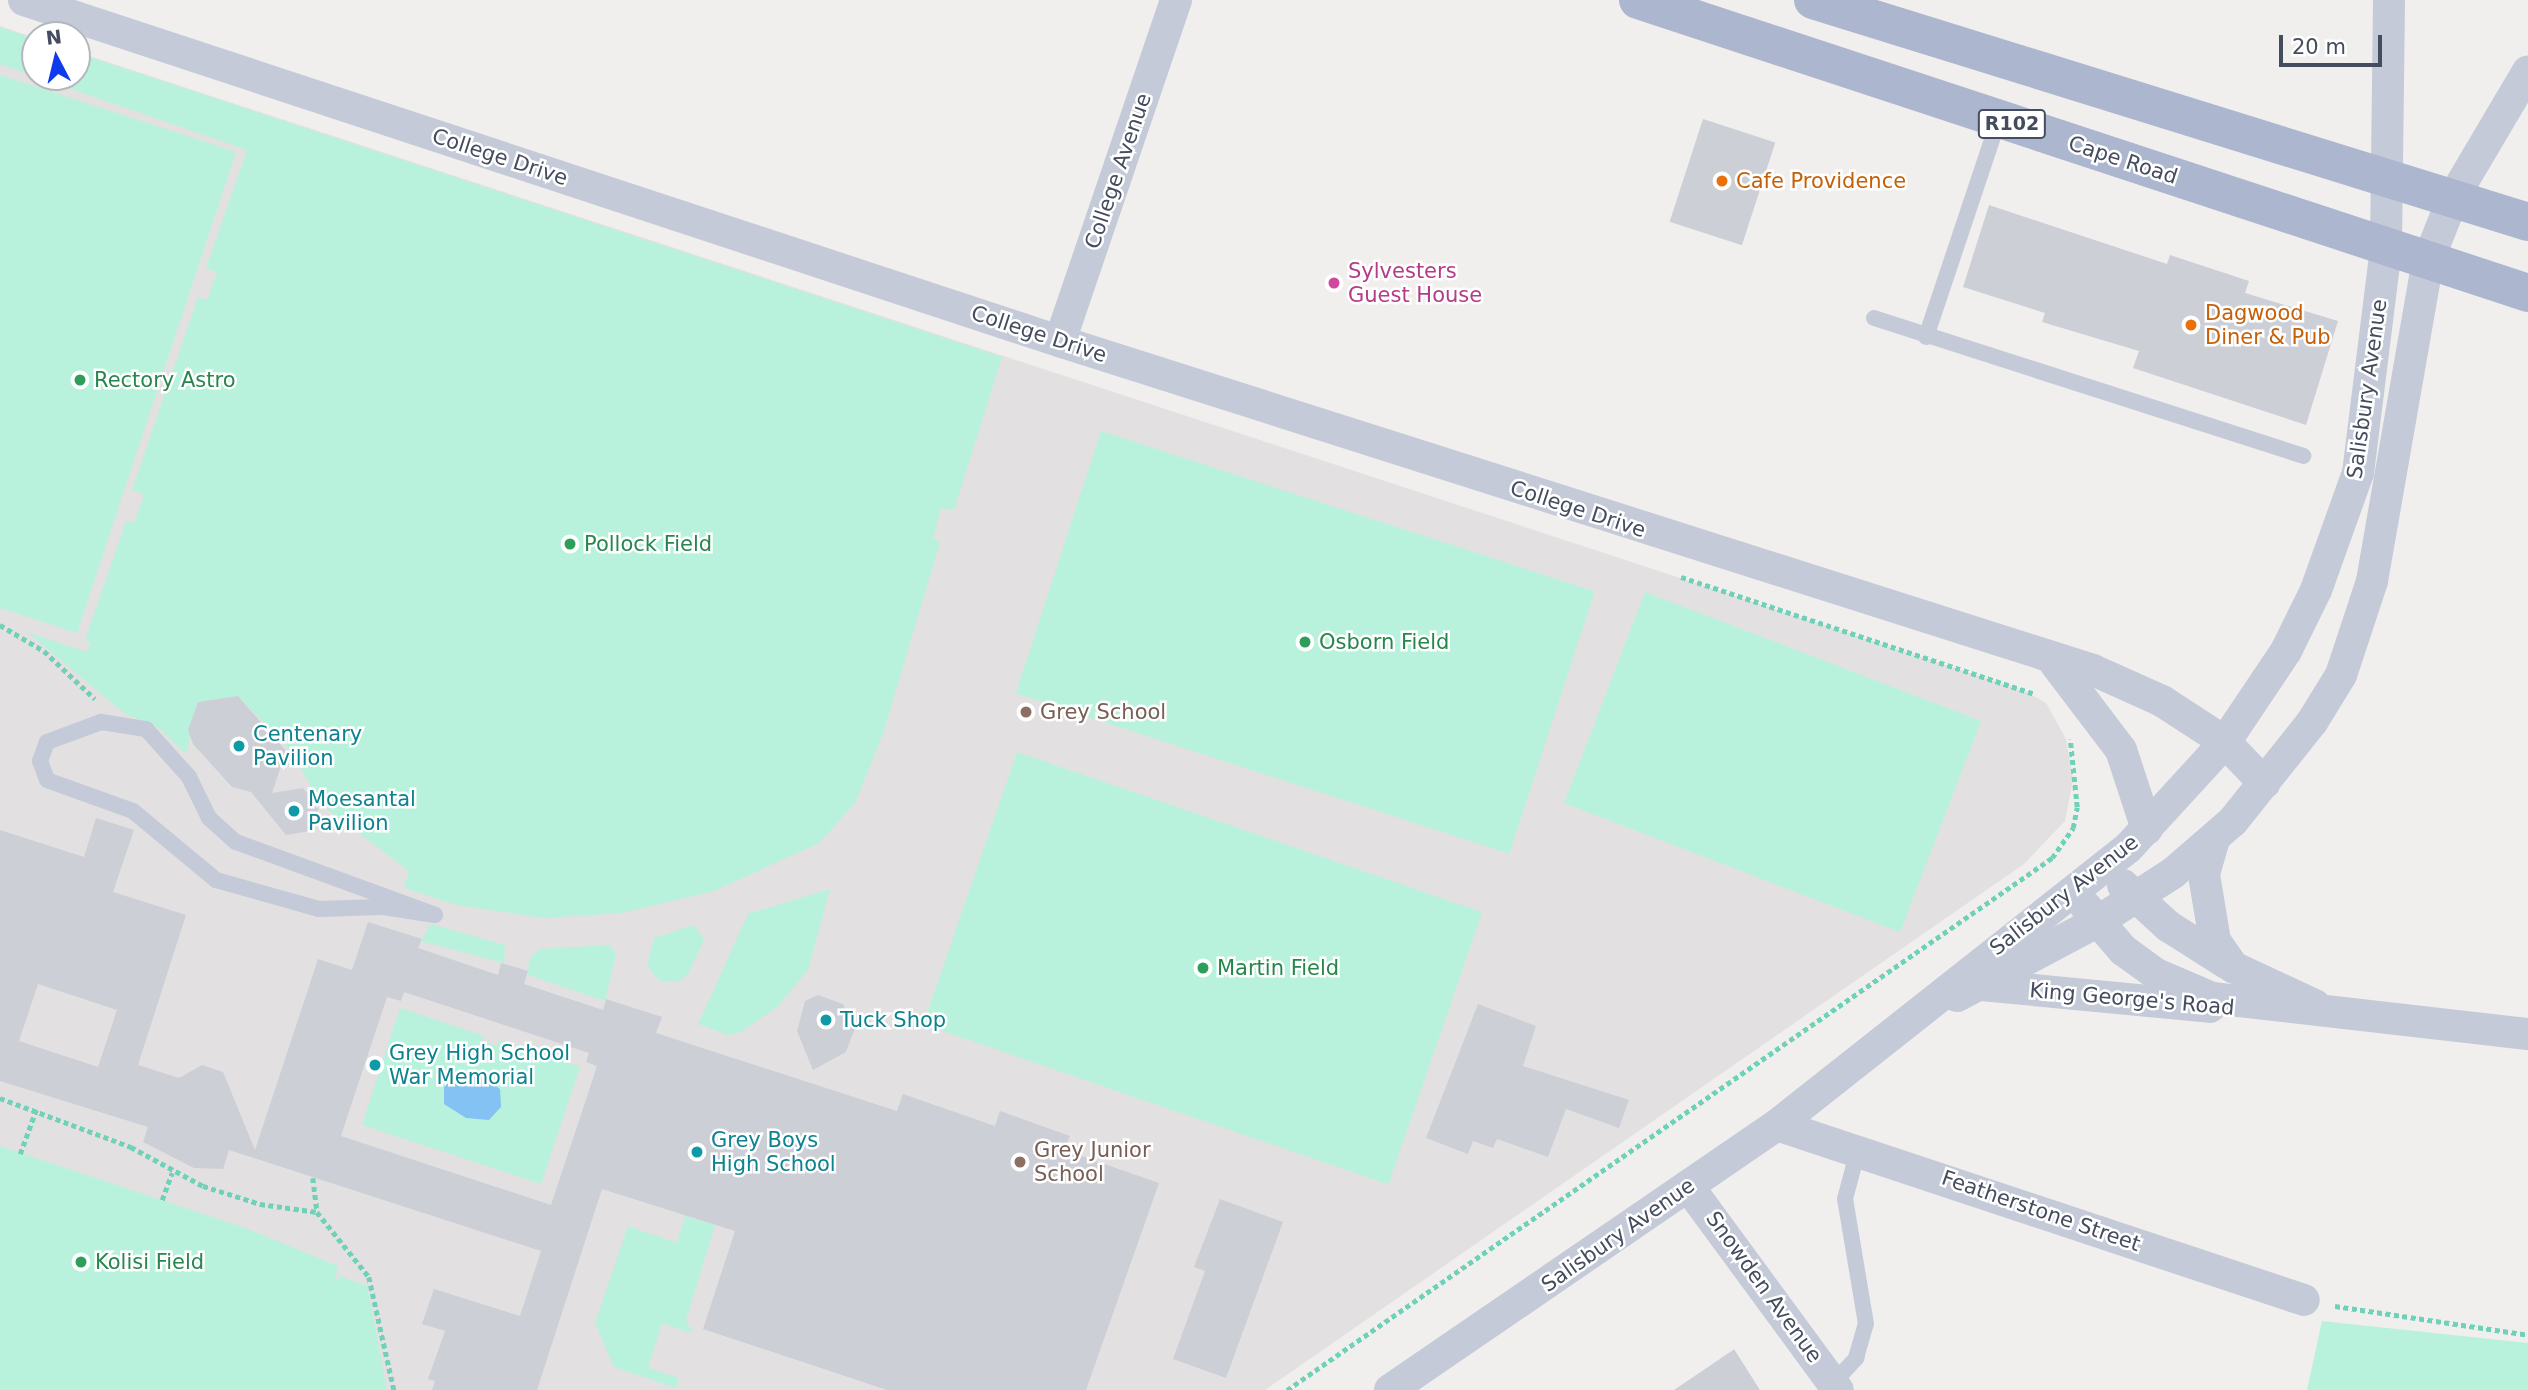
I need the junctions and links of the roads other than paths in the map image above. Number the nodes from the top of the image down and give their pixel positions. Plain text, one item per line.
1 (24, 0) edge
2 (1176, 0) edge
3 (1638, 0) edge
4 (1814, 0) edge
5 (2389, 0) edge
6 (2528, 71) edge
7 (1999, 119) junction
8 (2388, 176) junction
9 (2452, 198) junction
10 (2528, 222) edge
11 (2386, 247) junction
12 (2428, 261) junction
13 (2528, 293) edge
14 (1874, 318) dead end
15 (1926, 337) junction
16 (1060, 341) junction
17 (2303, 456) dead end
18 (2055, 663) junction
19 (124, 723) joint
20 (2225, 742) junction
21 (2264, 783) junction
22 (2147, 829) junction
23 (2214, 839) junction
24 (2105, 867) junction
25 (2074, 889) junction
26 (2136, 898) junction
27 (2097, 922) junction
28 (2233, 967) junction
29 (1982, 985) junction
30 (2320, 1007) junction
31 (2281, 1011) junction
32 (1905, 1020) junction
33 (2528, 1034) edge
34 (1777, 1125) junction
35 (1858, 1150) junction
36 (1689, 1186) junction
37 (2304, 1300) road end
38 (1836, 1386) edge
39 (1390, 1390) edge

1 - 16 street, College Drive
2 - 16 street, College Avenue
3 - 7 main road, Cape Road / R102
4 - 8 main road
5 - 8 street, Salisbury Avenue
6 - 9 street, Salisbury Avenue
7 - 11 main road, Cape Road / R102
7 - 15 lane
8 - 9 main road
8 - 11 street, Salisbury Avenue
9 - 10 main road
9 - 12 street, Salisbury Avenue
11 - 12 main road, Cape Road / R102
11 - 20 street, Salisbury Avenue
12 - 13 main road, Cape Road / R102
12 - 21 street, Salisbury Avenue
14 - 15 lane
15 - 17 lane
16 - 18 street, College Drive
18 - 20 street, College Drive
18 - 22 street
19 - 19 lane
20 - 21 street, College Drive
20 - 22 street, Salisbury Avenue
21 - 23 street, Salisbury Avenue
22 - 24 street, Salisbury Avenue
23 - 26 street, Salisbury Avenue
23 - 28 street, King George's Road
24 - 25 street, Salisbury Avenue
24 - 26 street, King George's Road
25 - 27 street, King George's Road
25 - 32 street, Salisbury Avenue
26 - 27 street, Salisbury Avenue
26 - 28 street, King George's Road
27 - 29 street, Salisbury Avenue
27 - 31 street, King George's Road
28 - 30 street, King George's Road
29 - 31 street, King George's Road
29 - 32 street, Salisbury Avenue
30 - 31 street, King George's Road
30 - 33 street, King George's Road
32 - 34 street, Salisbury Avenue
34 - 35 street, Featherstone Street
34 - 36 street, Salisbury Avenue
35 - 37 street, Featherstone Street
35 - 38 lane
36 - 38 street, Snowden Avenue
36 - 39 street, Salisbury Avenue

